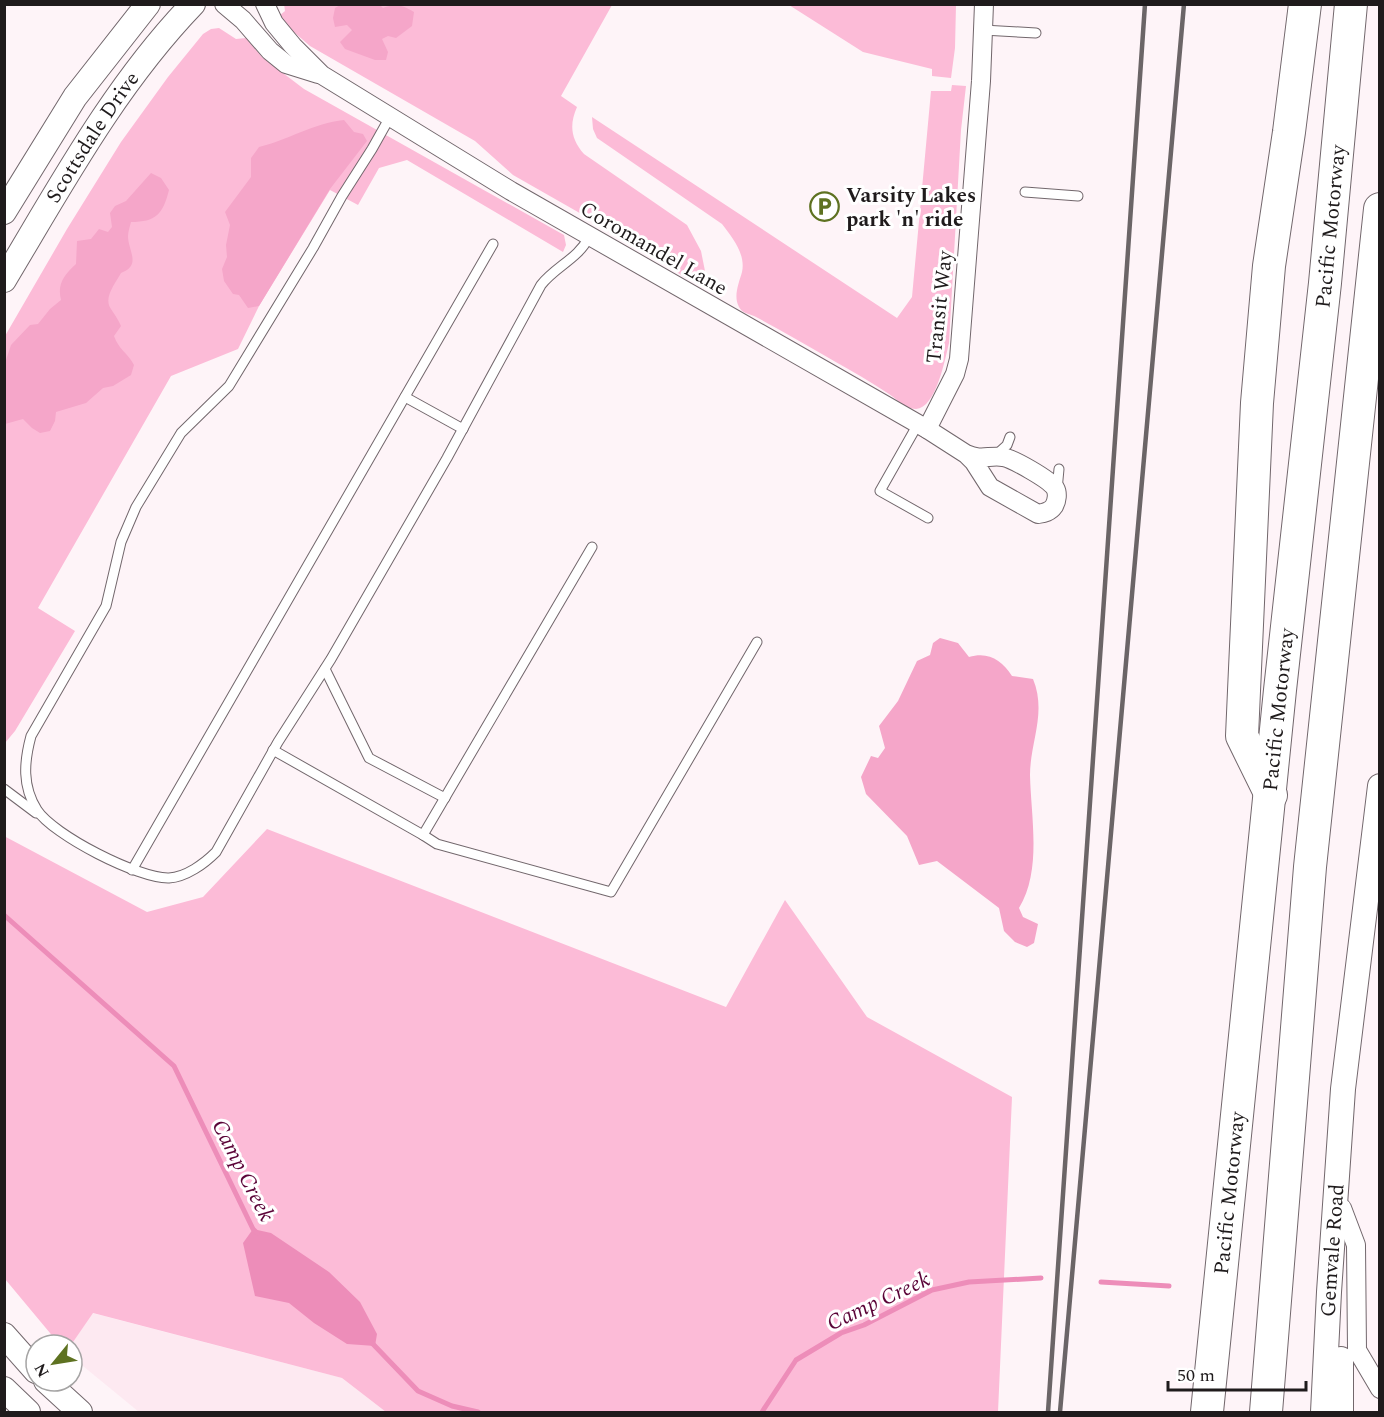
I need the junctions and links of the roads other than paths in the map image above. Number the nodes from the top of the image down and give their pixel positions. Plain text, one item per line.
1 (148, 4) edge
2 (193, 4) edge
3 (224, 4) edge
4 (265, 4) edge
5 (984, 4) edge
6 (1305, 4) edge
7 (1351, 4) edge
8 (983, 30) junction
9 (1036, 33) dead end
10 (322, 75) junction
11 (390, 117) junction
12 (1025, 192) dead end
13 (1078, 196) dead end
14 (1380, 209) edge
15 (4, 212) edge
16 (589, 237) junction
17 (493, 244) dead end
18 (4, 280) edge
19 (405, 397) junction
20 (923, 426) junction
21 (463, 429) junction
22 (1010, 437) dead end
23 (966, 454) junction
24 (993, 457) junction
25 (1059, 469) dead end
26 (986, 483) junction
27 (1057, 494) junction
28 (928, 518) dead end
29 (592, 547) dead end
30 (757, 642) dead end
31 (325, 669) junction
32 (273, 750) junction
33 (1380, 786) edge
34 (4, 789) edge
35 (1271, 795) junction
36 (445, 798) junction
37 (42, 818) junction
38 (423, 836) junction
39 (132, 870) junction
40 (1343, 1089) junction
41 (1342, 1208) junction
42 (4, 1335) edge
43 (24, 1358) edge
44 (4, 1389) edge
45 (1380, 1389) edge
46 (55, 1393) edge
47 (67, 1408) edge
48 (28, 1413) edge
49 (1207, 1413) edge
50 (1266, 1413) edge
51 (1323, 1413) edge
52 (1341, 1413) edge

1 - 15 main road, Scottsdale Drive
2 - 18 main road, Scottsdale Drive
3 - 10 street, Coromandel Lane
4 - 10 street, Coromandel Lane
5 - 8 street, Transit Way
6 - 35 highway
7 - 35 highway, Pacific Motorway
8 - 9 lane
8 - 20 street, Transit Way
10 - 11 street, Coromandel Lane
11 - 16 street, Coromandel Lane
11 - 37 lane
12 - 13 lane
14 - 50 highway
16 - 20 street, Coromandel Lane
16 - 21 lane
17 - 19 lane
19 - 21 lane
19 - 39 lane
20 - 23 street, Coromandel Lane
20 - 28 lane
21 - 31 lane
22 - 24 lane
23 - 24 street, Coromandel Lane
23 - 26 street, Coromandel Lane
24 - 26 lane
24 - 27 street, Coromandel Lane
25 - 27 lane
26 - 27 street, Coromandel Lane
29 - 36 lane
30 - 38 lane
31 - 32 lane
31 - 36 lane
32 - 38 lane
32 - 39 lane
33 - 40 main road, Gemvale Road
34 - 37 lane
35 - 49 highway, Pacific Motorway
36 - 38 lane
37 - 39 lane
40 - 41 main road, Gemvale Road
40 - 51 main road, Gemvale Road
41 - 45 street
41 - 52 main road, Gemvale Road
42 - 43 main road
44 - 48 main road
46 - 47 main road

